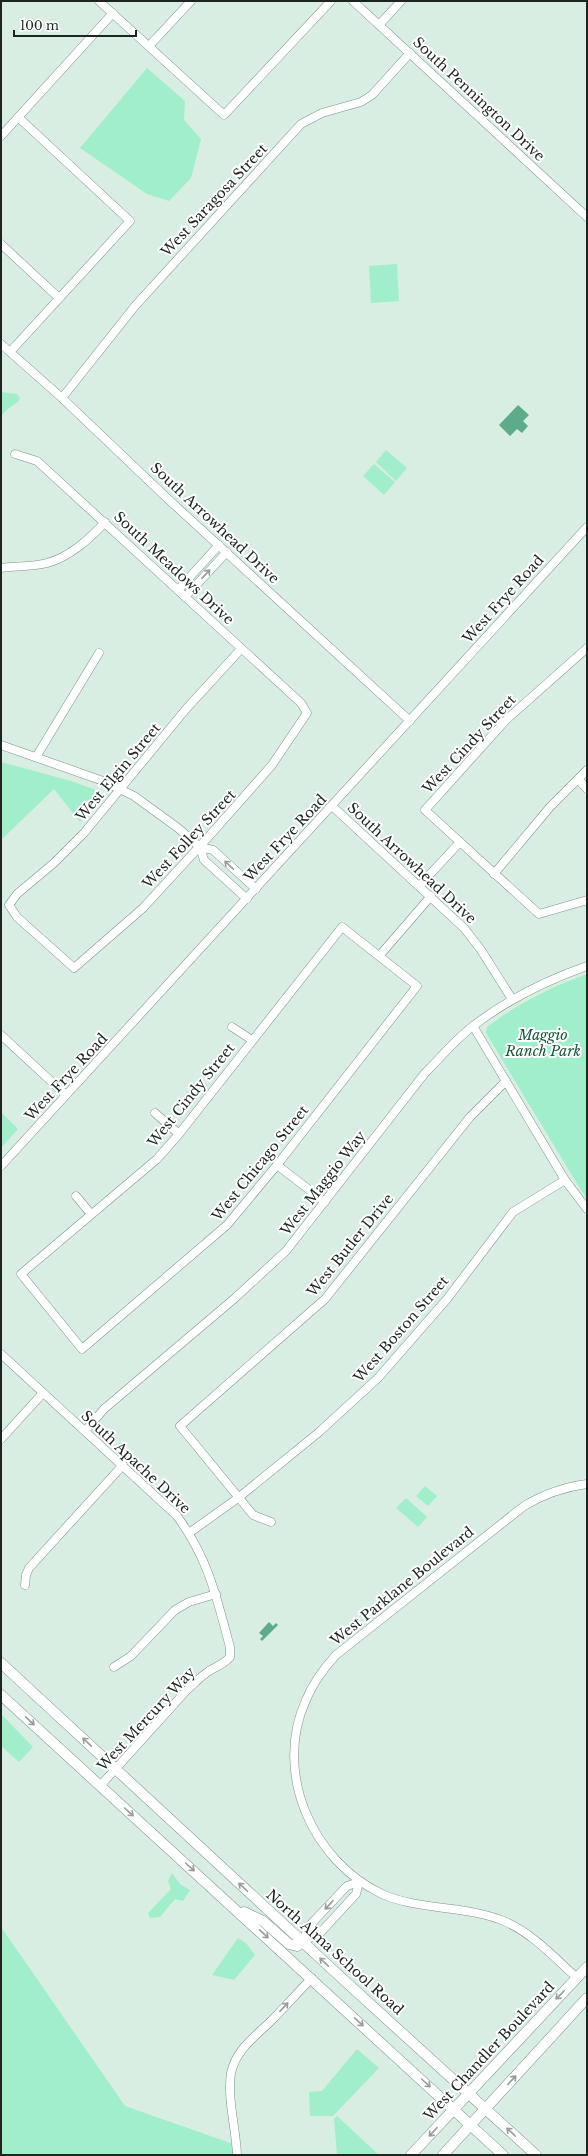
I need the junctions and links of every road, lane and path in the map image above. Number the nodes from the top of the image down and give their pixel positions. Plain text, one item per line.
1 (99, 1) edge
2 (191, 1) edge
3 (331, 1) edge
4 (353, 1) edge
5 (401, 1) edge
6 (113, 13) junction
7 (379, 24) junction
8 (149, 46) junction
9 (410, 53) junction
10 (18, 118) junction
11 (1, 136) edge
12 (587, 217) edge
13 (1, 244) edge
14 (60, 298) junction
15 (1, 344) edge
16 (10, 352) junction
17 (62, 398) junction
18 (14, 454) dead end
19 (105, 522) junction
20 (587, 527) edge
21 (219, 545) junction
22 (227, 552) junction
23 (1, 568) edge
24 (178, 590) junction
25 (186, 597) junction
26 (587, 648) edge
27 (241, 649) junction
28 (99, 653) dead end
29 (307, 713) joint
30 (410, 721) junction
31 (1, 745) edge
32 (36, 757) junction
33 (587, 770) edge
34 (578, 779) junction
35 (121, 789) junction
36 (587, 789) edge
37 (332, 806) junction
38 (460, 842) junction
39 (200, 847) junction
40 (494, 874) junction
41 (420, 885) junction
42 (256, 889) junction
43 (431, 896) junction
44 (247, 899) junction
45 (587, 900) edge
46 (380, 956) junction
47 (587, 966) edge
48 (74, 968) joint
49 (512, 999) junction
50 (473, 1026) junction
51 (232, 1027) dead end
52 (1, 1035) edge
53 (252, 1040) junction
54 (506, 1081) junction
55 (66, 1095) junction
56 (155, 1112) dead end
57 (179, 1134) junction
58 (277, 1165) junction
59 (1, 1166) edge
60 (565, 1180) junction
61 (76, 1196) dead end
62 (325, 1202) junction
63 (587, 1209) edge
64 (91, 1214) junction
65 (21, 1274) joint
66 (1, 1354) edge
67 (43, 1393) junction
68 (85, 1431) junction
69 (1, 1439) edge
70 (123, 1465) junction
71 (587, 1484) edge
72 (238, 1498) junction
73 (271, 1522) dead end
74 (189, 1533) junction
75 (25, 1585) dead end
76 (216, 1594) junction
77 (230, 1657) joint
78 (1, 1663) edge
79 (114, 1667) dead end
80 (1, 1695) edge
81 (116, 1769) junction
82 (100, 1786) junction
83 (359, 1882) junction
84 (234, 1906) junction
85 (302, 1942) junction
86 (587, 1967) edge
87 (312, 1978) junction
88 (577, 1978) junction
89 (587, 1998) edge
90 (469, 2092) junction
91 (486, 2108) junction
92 (454, 2109) junction
93 (471, 2125) junction
94 (237, 2155) edge
95 (411, 2155) edge
96 (443, 2155) edge
97 (503, 2155) edge
98 (536, 2155) edge

1 - 6 street
2 - 8 street
3 - 8 street
4 - 7 street, South Pennington Drive
5 - 7 street
6 - 8 street
6 - 10 street
7 - 9 street, South Pennington Drive
9 - 12 street, South Pennington Drive
9 - 17 street, West Saragosa Street
10 - 11 street
10 - 14 street
13 - 14 street
14 - 16 street
15 - 16 street, South Arrowhead Drive
16 - 17 street, South Arrowhead Drive
17 - 21 street, South Arrowhead Drive
18 - 19 street, South Meadows Drive
19 - 23 street
19 - 24 street, South Meadows Drive
20 - 30 street, West Frye Road
21 - 22 street, South Arrowhead Drive
21 - 24 street
25 -> 22 street
22 - 30 street, South Arrowhead Drive
24 - 25 street, South Meadows Drive
25 - 27 street, South Meadows Drive
26 - 38 street, West Cindy Street
27 - 29 street, South Meadows Drive
27 - 35 street, West Elgin Street
28 - 32 street
29 - 39 street, West Folley Street
30 - 37 street, West Frye Road
31 - 32 street
32 - 35 street
33 - 34 street
34 - 36 street
34 - 40 street
35 - 39 street
35 - 48 street, West Elgin Street
37 - 41 street, South Arrowhead Drive
37 - 42 street, West Frye Road
38 - 40 street
38 - 41 street
42 -> 39 street
39 - 44 street
39 - 48 street, West Folley Street
40 - 45 street
41 - 43 street, South Arrowhead Drive
42 - 44 street, West Frye Road
43 - 46 street
43 - 49 street, South Arrowhead Drive
44 - 55 street, West Frye Road
46 - 53 street, West Cindy Street
46 - 58 street, West Chicago Street
47 - 49 street, West Maggio Way
49 - 50 street, West Maggio Way
50 - 54 street
50 - 62 street, West Maggio Way
51 - 53 street
52 - 55 street
53 - 57 street, West Cindy Street
54 - 60 street
54 - 72 street, West Butler Drive
55 - 59 street, West Frye Road
56 - 57 street
57 - 64 street, West Cindy Street
58 - 62 street
58 - 65 street, West Chicago Street
60 - 63 street
60 - 72 street, West Boston Street
61 - 64 street
62 - 68 street, West Maggio Way
64 - 65 street, West Cindy Street
66 - 67 street, South Apache Drive
67 - 68 street, South Apache Drive
67 - 69 street
68 - 70 street, South Apache Drive
70 - 74 street, South Apache Drive
70 - 75 street
71 - 83 street, West Parklane Boulevard
72 - 73 street
72 - 74 street, West Boston Street
74 - 76 street, South Apache Drive
76 - 77 street, South Apache Drive
76 - 79 street
77 - 81 street, West Mercury Way
81 -> 78 main road, North Alma School Road
80 -> 82 main road
81 - 82 street, West Mercury Way
85 -> 81 main road, North Alma School Road
82 -> 84 main road
83 -> 85 street
83 - 85 street
83 - 88 street, West Parklane Boulevard
84 - 85 main road
84 -> 87 main road
90 -> 85 main road, North Alma School Road
86 - 88 main road, West Chandler Boulevard
87 -> 92 main road
94 -> 87 street
88 -> 90 main road, West Chandler Boulevard
91 -> 89 main road
90 - 91 main road, North Alma School Road
90 - 92 main road, West Chandler Boulevard
91 - 93 main road
98 -> 91 main road, North Alma School Road
92 - 93 main road
92 -> 95 main road, West Chandler Boulevard
93 - 96 main road
93 - 97 main road

